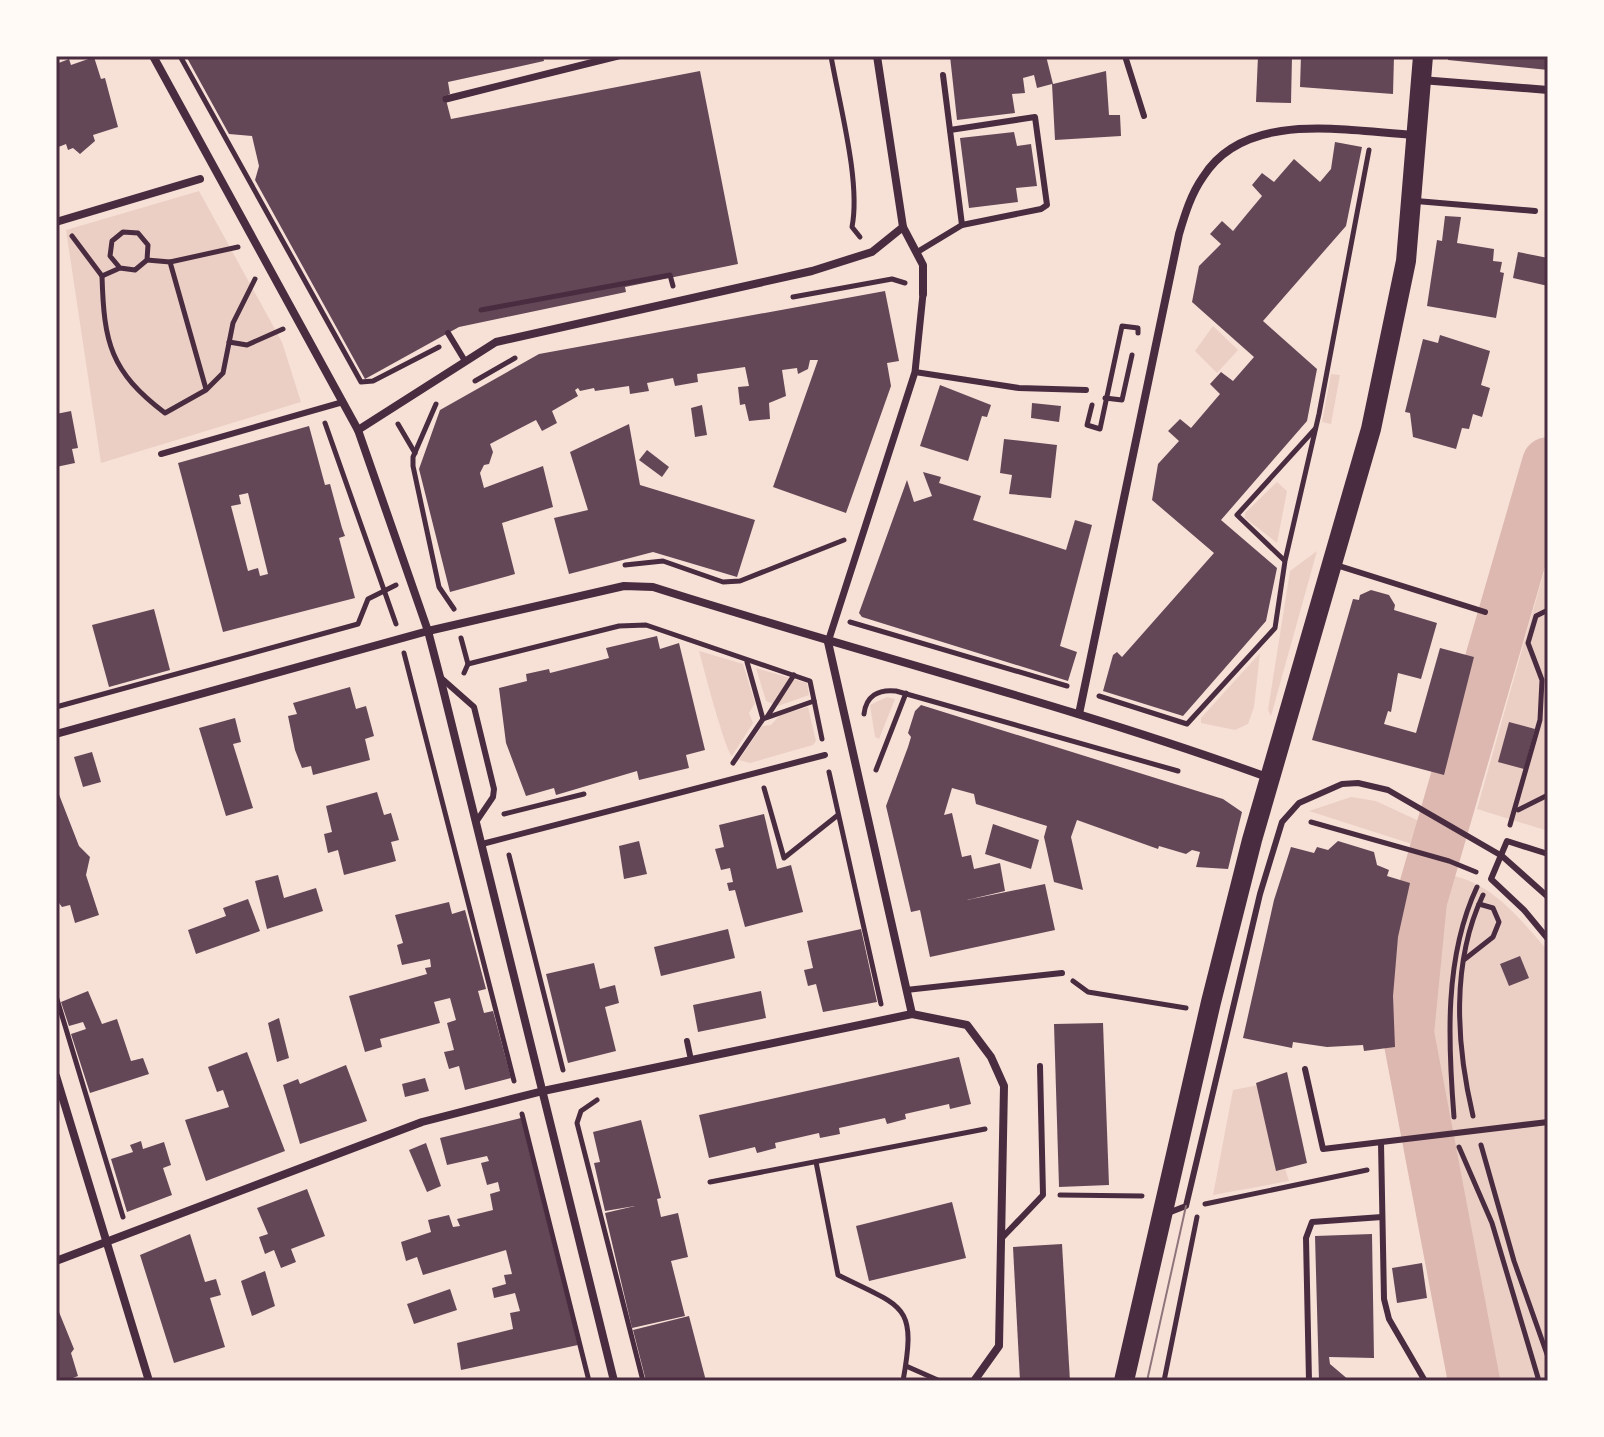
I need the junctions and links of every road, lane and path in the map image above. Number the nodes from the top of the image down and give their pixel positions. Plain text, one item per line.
1 (153, 56) edge
2 (180, 56) edge
3 (618, 56) edge
4 (831, 56) edge
5 (877, 56) edge
6 (1125, 56) edge
7 (1423, 56) edge
8 (943, 75) dead end
9 (1421, 80) junction
10 (1548, 90) edge
11 (446, 99) dead end
12 (1144, 116) dead end
13 (950, 130) junction
14 (1372, 133) junction
15 (1418, 135) junction
16 (200, 179) dead end
17 (1413, 201) junction
18 (1535, 211) dead end
19 (58, 222) edge
20 (962, 225) junction
21 (852, 227) dead end
22 (903, 227) junction
23 (239, 247) dead end
24 (919, 251) junction
25 (147, 260) junction
26 (170, 262) junction
27 (120, 268) junction
28 (102, 276) junction
29 (255, 278) dead end
30 (671, 278) dead end
31 (923, 294) joint
32 (481, 310) dead end
33 (284, 328) dead end
34 (448, 333) dead end
35 (1137, 334) dead end
36 (452, 340) junction
37 (229, 342) junction
38 (529, 350) dead end
39 (465, 361) junction
40 (1130, 363) dead end
41 (915, 372) junction
42 (474, 381) dead end
43 (206, 390) junction
44 (1086, 390) joint
45 (447, 397) dead end
46 (1105, 398) junction
47 (343, 402) junction
48 (320, 408) junction
49 (1316, 428) junction
50 (358, 430) junction
51 (161, 454) dead end
52 (1285, 561) junction
53 (1333, 564) junction
54 (453, 603) dead end
55 (1548, 610) edge
56 (1485, 612) dead end
57 (836, 618) junction
58 (428, 631) junction
59 (828, 642) junction
60 (405, 658) dead end
61 (747, 661) junction
62 (464, 673) dead end
63 (794, 675) junction
64 (440, 677) junction
65 (1083, 691) junction
66 (906, 693) junction
67 (814, 701) junction
68 (56, 707) edge
69 (1079, 714) junction
70 (765, 718) junction
71 (864, 723) dead end
72 (56, 734) edge
73 (825, 755) junction
74 (872, 755) dead end
75 (1178, 771) dead end
76 (760, 772) junction
77 (1270, 778) junction
78 (730, 780) junction
79 (584, 794) dead end
80 (1548, 795) edge
81 (1517, 811) junction
82 (504, 814) dead end
83 (839, 814) junction
84 (476, 822) junction
85 (1311, 822) dead end
86 (1510, 827) dead end
87 (505, 837) junction
88 (482, 844) junction
89 (1548, 854) edge
90 (1502, 856) junction
91 (1260, 894) junction
92 (1548, 897) edge
93 (1237, 899) junction
94 (1479, 904) dead end
95 (1548, 939) edge
96 (1464, 959) dead end
97 (1062, 973) joint
98 (906, 990) junction
99 (56, 996) edge
100 (881, 1004) dead end
101 (1191, 1010) dead end
102 (912, 1014) junction
103 (687, 1041) dead end
104 (691, 1060) junction
105 (562, 1066) dead end
106 (1040, 1066) dead end
107 (1305, 1069) dead end
108 (56, 1076) edge
109 (543, 1091) junction
110 (518, 1097) junction
111 (600, 1098) dead end
112 (985, 1117) dead end
113 (1548, 1122) edge
114 (1456, 1136) junction
115 (1381, 1143) junction
116 (816, 1162) junction
117 (1381, 1167) junction
118 (710, 1182) dead end
119 (1043, 1195) junction
120 (1144, 1196) dead end
121 (1161, 1216) junction
122 (1382, 1217) junction
123 (128, 1233) junction
124 (106, 1241) junction
125 (999, 1241) junction
126 (56, 1261) edge
127 (906, 1366) junction
128 (149, 1381) edge
129 (589, 1381) edge
130 (614, 1381) edge
131 (643, 1381) edge
132 (903, 1381) edge
133 (940, 1381) edge
134 (974, 1381) edge
135 (1124, 1381) edge
136 (1164, 1381) edge
137 (1309, 1381) edge
138 (1425, 1381) edge
139 (1539, 1381) edge

1 - 47 street
2 - 36 path
3 - 11 street
4 - 21 path
5 - 22 street
6 - 12 lane
7 - 9 main road
8 - 13 lane
9 - 10 street
9 - 15 main road
13 - 20 lane
13 - 20 lane
14 - 15 street
14 - 49 path
14 - 65 street
15 - 17 main road
16 - 19 street
17 - 18 lane
17 - 53 main road
19 - 28 path
20 - 24 lane
22 - 24 street
22 - 39 street
23 - 26 path
24 - 31 street
25 - 26 path
25 - 27 path
25 - 27 path
26 - 43 path
27 - 28 path
28 - 43 path
29 - 37 path
30 - 32 path
31 - 41 street
33 - 37 path
34 - 36 lane
35 - 46 path
36 - 39 lane
37 - 43 path
38 - 42 path
39 - 50 street
40 - 46 path
41 - 44 lane
41 - 57 street
44 - 46 path
45 - 54 path
47 - 48 lane
47 - 50 street
48 - 51 lane
48 - 68 path
49 - 52 path
49 - 52 path
50 - 58 street
52 - 65 path
53 - 56 lane
53 - 77 main road
55 - 81 path
57 - 59 street
57 - 65 path
58 - 59 street
58 - 64 street
58 - 72 street
59 - 69 street
59 - 98 street
60 - 110 path
61 - 62 path
61 - 63 path
61 - 70 path
63 - 67 path
63 - 70 path
64 - 84 street
64 - 84 lane
65 - 69 street
66 - 71 path
66 - 74 path
66 - 75 path
67 - 70 path
67 - 73 path
69 - 77 street
70 - 78 path
73 - 76 lane
73 - 83 path
76 - 78 lane
76 - 83 path
77 - 93 main road
78 - 87 lane
79 - 82 path
80 - 81 path
81 - 86 path
83 - 100 path
84 - 88 street
85 - 114 path
87 - 88 lane
87 - 105 path
88 - 109 street
89 - 90 lane
90 - 91 lane
90 - 92 lane
90 - 95 lane
91 - 93 lane
91 - 121 lane
93 - 121 main road
94 - 96 path
97 - 98 lane
97 - 101 path
98 - 102 street
99 - 123 path
102 - 104 street
102 - 125 street
103 - 104 lane
104 - 109 street
106 - 119 lane
107 - 115 lane
108 - 124 street
109 - 110 street
109 - 130 street
110 - 123 street
110 - 129 path
111 - 131 path
112 - 116 path
113 - 114 lane
114 - 115 lane
114 - 139 path
115 - 117 lane
116 - 118 path
116 - 127 path
117 - 122 lane
117 - 136 path
119 - 120 path
119 - 125 lane
121 - 135 main road
122 - 137 lane
122 - 138 lane
123 - 124 street
124 - 126 street
124 - 128 street
125 - 134 street
127 - 132 path
127 - 133 path

